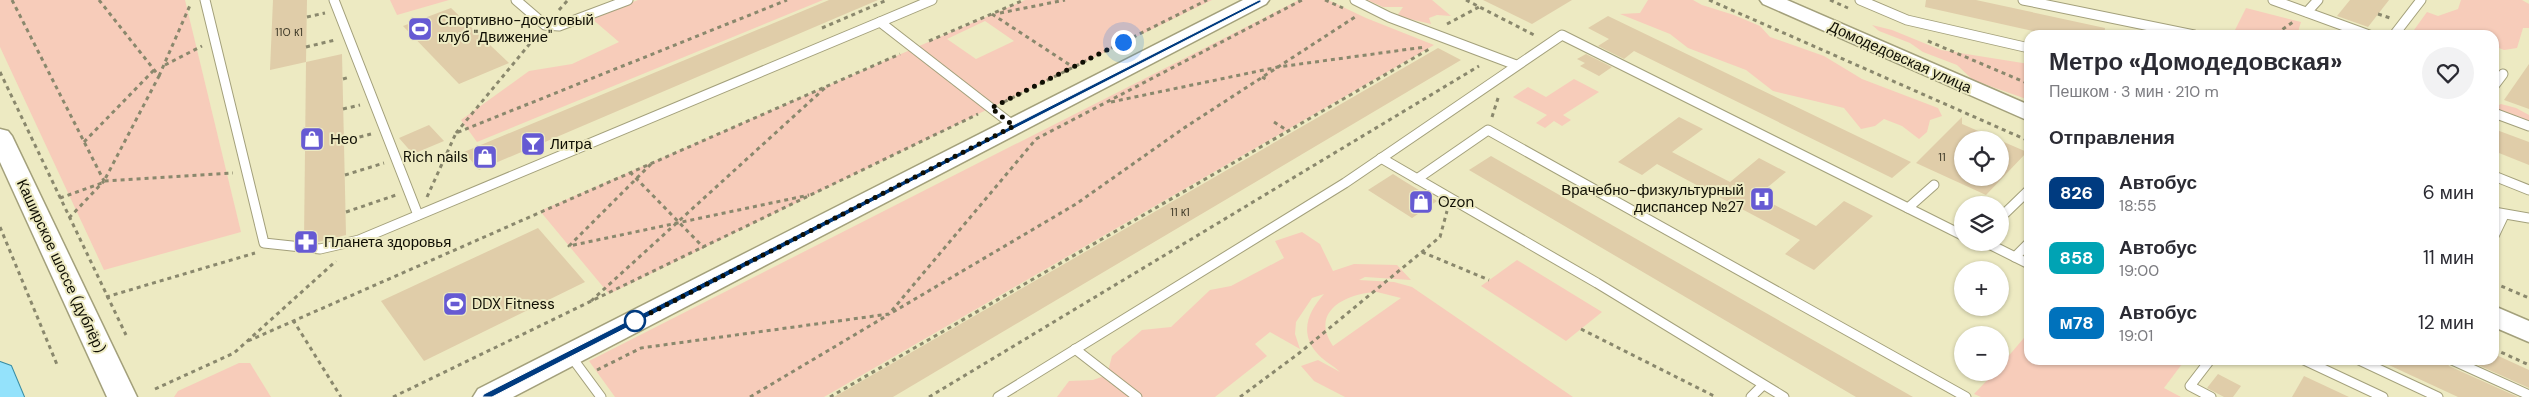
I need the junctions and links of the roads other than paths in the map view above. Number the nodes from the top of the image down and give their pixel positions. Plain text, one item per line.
1 (205, 0) edge
2 (334, 0) edge
3 (516, 0) edge
4 (628, 0) edge
5 (932, 0) edge
6 (1258, 0) edge
7 (1355, 0) edge
8 (1770, 0) edge
9 (1860, 0) edge
10 (2022, 0) edge
11 (2273, 0) edge
12 (2318, 0) edge
13 (2421, 0) edge
14 (2307, 12) junction
15 (880, 22) junction
16 (2152, 30) edge
17 (2356, 30) edge
18 (2398, 30) edge
19 (2024, 47) edge
20 (1516, 65) junction
21 (2504, 74) dead end
22 (2499, 80) edge
23 (2024, 112) edge
24 (2499, 115) edge
25 (1014, 126) junction
26 (2529, 126) edge
27 (0, 136) edge
28 (1381, 158) junction
29 (2499, 178) edge
30 (1417, 179) junction
31 (1934, 185) dead end
32 (2529, 190) edge
33 (2024, 195) edge
34 (1908, 208) junction
35 (2009, 209) edge
36 (2499, 214) edge
37 (418, 215) junction
38 (2504, 215) junction
39 (2529, 218) edge
40 (2499, 226) edge
41 (1954, 231) edge
42 (2024, 248) edge
43 (2003, 251) edge
44 (2015, 257) junction
45 (2024, 262) edge
46 (2499, 318) edge
47 (2529, 332) edge
48 (1076, 349) junction
49 (569, 355) junction
50 (2206, 365) edge
51 (2315, 365) edge
52 (2370, 365) edge
53 (2463, 365) edge
54 (0, 374) edge
55 (1763, 385) junction
56 (2529, 395) edge
57 (8, 397) edge
58 (122, 397) edge
59 (488, 397) edge
60 (601, 397) edge
61 (998, 397) edge
62 (1137, 397) edge
63 (1751, 397) edge
64 (1784, 397) edge
65 (1966, 397) edge
66 (2211, 397) edge
67 (2383, 397) edge
68 (2438, 397) edge

1 - 37 lane
2 - 37 lane
3 - 4 lane
5 - 15 lane
6 - 25 main road
7 - 20 lane
8 - 23 main road, Домодедовская улица
9 - 19 lane
10 - 16 lane
11 - 14 lane
12 - 14 lane
13 - 18 lane
14 - 17 lane
15 - 25 lane
15 - 37 lane
20 - 28 lane
20 - 34 lane
21 - 22 lane
24 - 26 lane
25 - 49 main road
27 - 58 main road, Каширское шоссе (дублёр)
28 - 30 lane
28 - 48 lane
29 - 32 lane
30 - 55 lane
30 - 65 lane
31 - 34 lane
33 - 35 lane
34 - 41 lane
36 - 38 lane
38 - 39 lane
38 - 40 lane
42 - 44 lane
43 - 44 lane
44 - 45 lane
46 - 47 main road
48 - 61 lane
48 - 62 lane
49 - 59 main road
49 - 60 lane
50 - 66 lane
51 - 67 lane
52 - 68 lane
53 - 56 lane
54 - 57 main road
55 - 63 lane
55 - 64 lane

